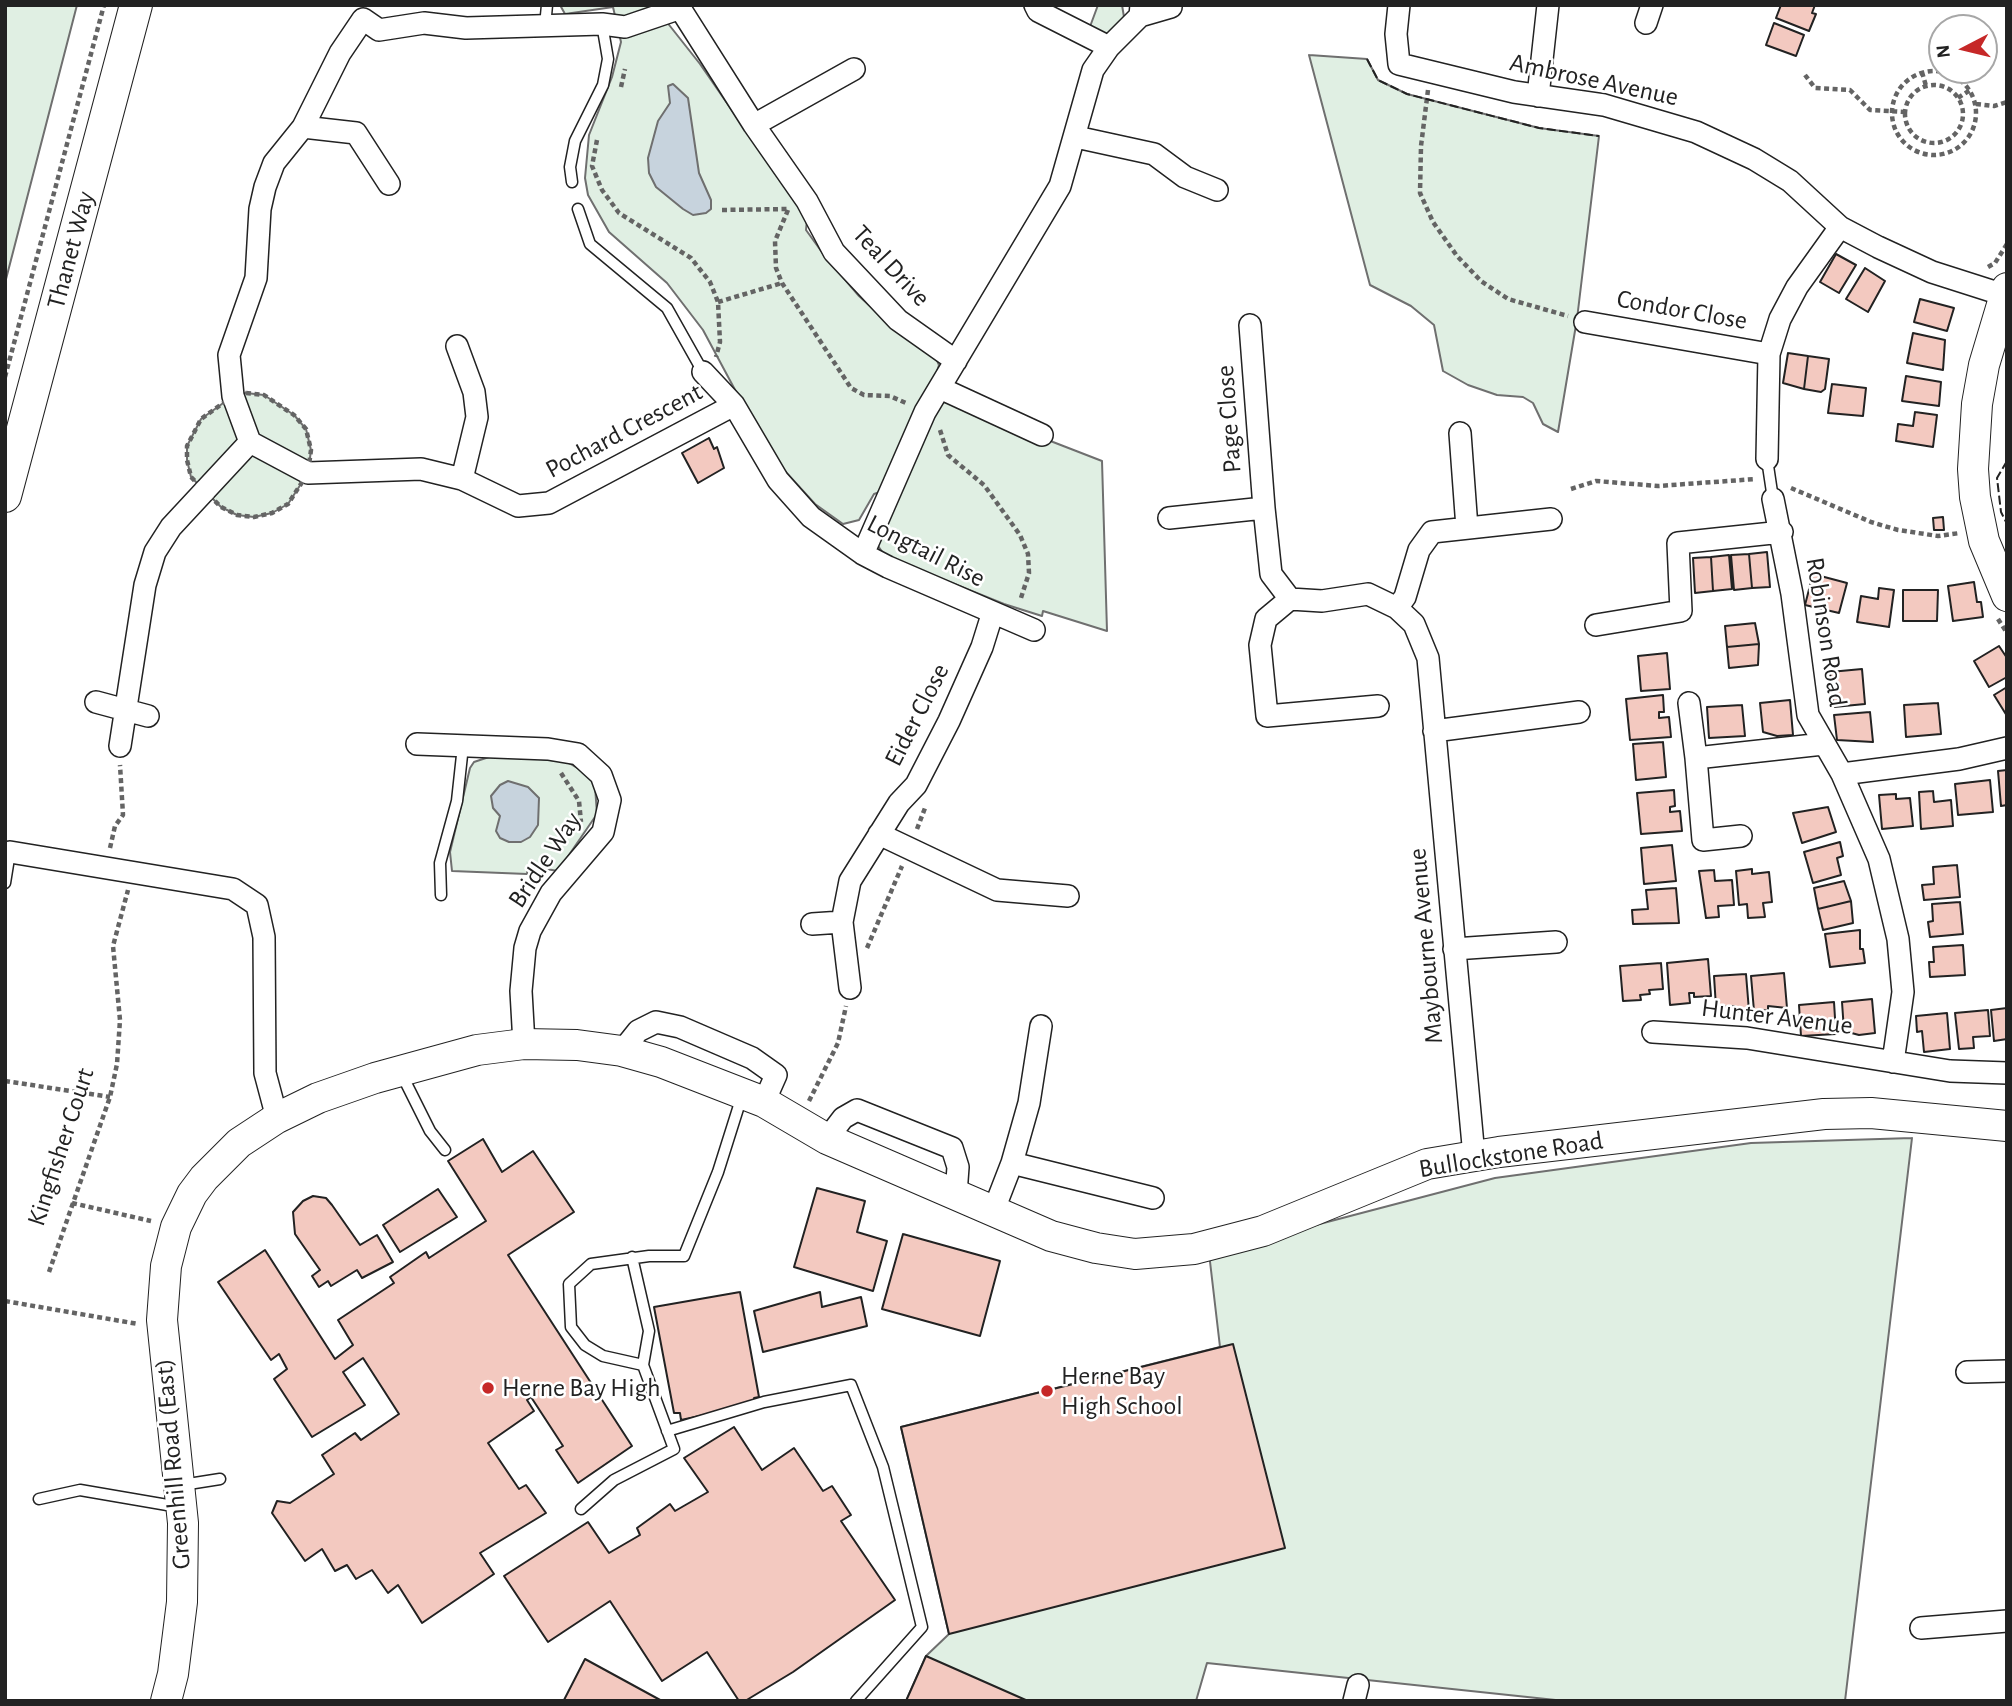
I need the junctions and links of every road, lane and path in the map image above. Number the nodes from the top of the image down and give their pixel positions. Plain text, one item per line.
1 (104, 5) edge
2 (136, 5) edge
3 (1035, 5) edge
4 (1398, 5) edge
5 (1548, 5) edge
6 (678, 7) edge
7 (1171, 7) dead end
8 (1140, 11) edge
9 (361, 12) edge
10 (546, 16) edge
11 (602, 24) junction
12 (1109, 47) junction
13 (625, 67) dead end
14 (854, 69) dead end
15 (1431, 72) junction
16 (1922, 72) junction
17 (1805, 75) dead end
18 (1926, 86) junction
19 (1970, 90) junction
20 (617, 93) dead end
21 (1538, 96) junction
22 (1958, 98) junction
23 (2007, 102) edge
24 (1976, 104) junction
25 (1892, 111) junction
26 (1905, 112) junction
27 (754, 125) junction
28 (303, 127) junction
29 (600, 131) dead end
30 (1956, 132) junction
31 (1076, 136) junction
32 (1967, 140) junction
33 (1923, 141) junction
34 (1919, 153) junction
35 (572, 182) dead end
36 (389, 184) dead end
37 (1217, 190) dead end
38 (798, 205) junction
39 (578, 209) dead end
40 (722, 210) dead end
41 (1840, 227) junction
42 (782, 282) junction
43 (2006, 292) edge
44 (718, 302) junction
45 (1585, 321) joint
46 (1250, 326) dead end
47 (457, 346) dead end
48 (1769, 354) junction
49 (956, 361) junction
50 (704, 372) junction
51 (5, 377) edge
52 (940, 388) junction
53 (233, 396) junction
54 (734, 405) junction
55 (926, 412) junction
56 (1460, 433) dead end
57 (1042, 435) dead end
58 (250, 443) junction
59 (1767, 459) joint
60 (307, 473) junction
61 (462, 479) junction
62 (204, 491) junction
63 (5, 496) edge
64 (1773, 499) joint
65 (1264, 508) junction
66 (1169, 518) dead end
67 (1551, 519) dead end
68 (1467, 528) junction
69 (1782, 532) junction
70 (863, 554) junction
71 (2007, 596) edge
72 (1290, 599) junction
73 (1397, 608) junction
74 (992, 615) junction
75 (1014, 620) junction
76 (1596, 625) dead end
77 (1034, 630) dead end
78 (96, 702) dead end
79 (1689, 704) dead end
80 (1378, 706) dead end
81 (124, 710) junction
82 (1579, 712) dead end
83 (148, 716) dead end
84 (1434, 731) junction
85 (416, 744) dead end
86 (1823, 744) junction
87 (120, 746) joint
88 (463, 746) junction
89 (2007, 748) edge
90 (1696, 758) junction
91 (558, 769) dead end
92 (1842, 774) junction
93 (916, 785) junction
94 (879, 834) junction
95 (1741, 836) dead end
96 (909, 849) junction
97 (10, 852) joint
98 (578, 861) junction
99 (109, 870) junction
100 (134, 873) junction
101 (5, 883) edge
102 (441, 895) dead end
103 (1068, 896) dead end
104 (842, 922) junction
105 (812, 924) dead end
106 (1556, 942) dead end
107 (1454, 949) junction
108 (866, 950) dead end
109 (850, 988) joint
110 (1041, 1026) dead end
111 (1653, 1032) dead end
112 (524, 1044) junction
113 (622, 1051) junction
114 (1893, 1062) junction
115 (400, 1070) junction
116 (2007, 1073) edge
117 (5, 1081) edge
118 (110, 1097) junction
119 (754, 1098) junction
120 (277, 1118) junction
121 (799, 1121) junction
122 (2007, 1126) edge
123 (827, 1139) junction
124 (445, 1150) dead end
125 (1474, 1156) junction
126 (1012, 1163) junction
127 (956, 1194) junction
128 (1153, 1198) dead end
129 (72, 1203) junction
130 (993, 1212) junction
131 (176, 1227) junction
132 (632, 1257) junction
133 (50, 1272) dead end
134 (5, 1301) edge
135 (162, 1320) junction
136 (643, 1365) junction
137 (2007, 1371) edge
138 (1968, 1372) dead end
139 (667, 1431) junction
140 (220, 1479) dead end
141 (181, 1497) junction
142 (39, 1499) dead end
143 (581, 1509) dead end
144 (2007, 1621) edge
145 (1921, 1628) dead end
146 (166, 1701) edge
147 (856, 1701) edge

1 - 51 path
2 - 63 main road, Thanet Way
3 - 12 street
4 - 15 street, Ambrose Avenue
5 - 21 street
6 - 11 street
6 - 27 street, Teal Drive
7 - 8 street
8 - 12 street
9 - 10 street
9 - 28 street
10 - 11 street
11 - 35 lane
12 - 31 street
13 - 20 path
14 - 27 street
15 - 21 street, Ambrose Avenue
15 - 45 path
16 - 18 path
16 - 19 path
16 - 25 path
17 - 25 path
18 - 22 path
18 - 26 path
19 - 22 path
19 - 24 path
21 - 41 street, Ambrose Avenue
22 - 30 path
23 - 24 path
24 - 32 path
25 - 26 path
25 - 34 path
26 - 33 path
27 - 38 street, Teal Drive
28 - 36 street
28 - 53 street
29 - 44 path
30 - 32 path
30 - 33 path
31 - 37 street
31 - 49 street
32 - 34 path
33 - 34 path
38 - 40 path
38 - 42 path
38 - 49 street, Teal Drive
39 - 50 lane
41 - 43 street, Ambrose Avenue
41 - 48 street, Condor Close
42 - 44 path
42 - 55 path
43 - 71 street
44 - 50 path
45 - 48 street, Condor Close
46 - 65 street, Page Close
47 - 61 street
48 - 59 street, Condor Close
49 - 52 street
50 - 54 street, Longtail Rise
52 - 55 street
52 - 57 street
53 - 58 street
53 - 60 path
53 - 62 path
54 - 61 street, Pochard Crescent
54 - 70 street, Longtail Rise
55 - 70 street
55 - 75 path
56 - 68 street
58 - 60 street, Pochard Crescent
58 - 62 street
59 - 64 lane
60 - 61 street, Pochard Crescent
60 - 62 path
62 - 81 street
64 - 69 street, Robinson Road
65 - 66 street
65 - 72 street
67 - 68 street
68 - 73 street
69 - 76 street, Robinson Road
69 - 86 street, Robinson Road
70 - 74 street, Longtail Rise
72 - 73 street, Maybourne Avenue
72 - 80 street
73 - 84 street, Maybourne Avenue
74 - 75 street, Longtail Rise
74 - 93 street, Eider Close
75 - 77 street, Longtail Rise
78 - 81 street
79 - 90 street
81 - 83 street
81 - 87 street
82 - 84 street
84 - 107 street, Maybourne Avenue
85 - 88 street, Bridle Way
86 - 90 street
86 - 92 street, Robinson Road
87 - 99 path
88 - 98 street, Bridle Way
88 - 102 lane
89 - 92 street
90 - 95 street
91 - 98 path
92 - 114 street
93 - 94 street, Eider Close
93 - 96 path
94 - 96 street
94 - 104 street, Eider Close
96 - 103 street
96 - 108 path
97 - 99 street
97 - 101 lane
98 - 112 street, Bridle Way
99 - 100 street
100 - 118 path, Kingfisher Court
100 - 120 street
104 - 105 street
104 - 109 street, Eider Close
106 - 107 street
107 - 125 street, Maybourne Avenue
109 - 121 path
110 - 126 street
111 - 114 street, Hunter Avenue
112 - 113 street, Bullockstone Road
112 - 115 street, Bullockstone Road
113 - 119 street, Bullockstone Road
113 - 119 street
114 - 116 street, Hunter Avenue
115 - 120 street, Bullockstone Road
115 - 124 lane
117 - 118 path
118 - 129 path, Kingfisher Court
119 - 121 street, Bullockstone Road
119 - 132 lane
120 - 131 street, Bullockstone Road
121 - 123 street, Bullockstone Road
122 - 125 street, Bullockstone Road
123 - 127 street, Bullockstone Road
123 - 127 street
125 - 130 street, Bullockstone Road
126 - 128 street
126 - 130 street
127 - 130 street, Bullockstone Road
129 - 131 path
129 - 133 path, Kingfisher Court
131 - 135 street, Greenhill Road (East)
132 - 136 lane
132 - 136 lane
134 - 135 path
135 - 141 street, Greenhill Road (East)
136 - 139 lane
137 - 138 street
139 - 143 lane
139 - 147 lane
140 - 141 lane
141 - 142 lane
141 - 146 street, Greenhill Road (East)
144 - 145 street

